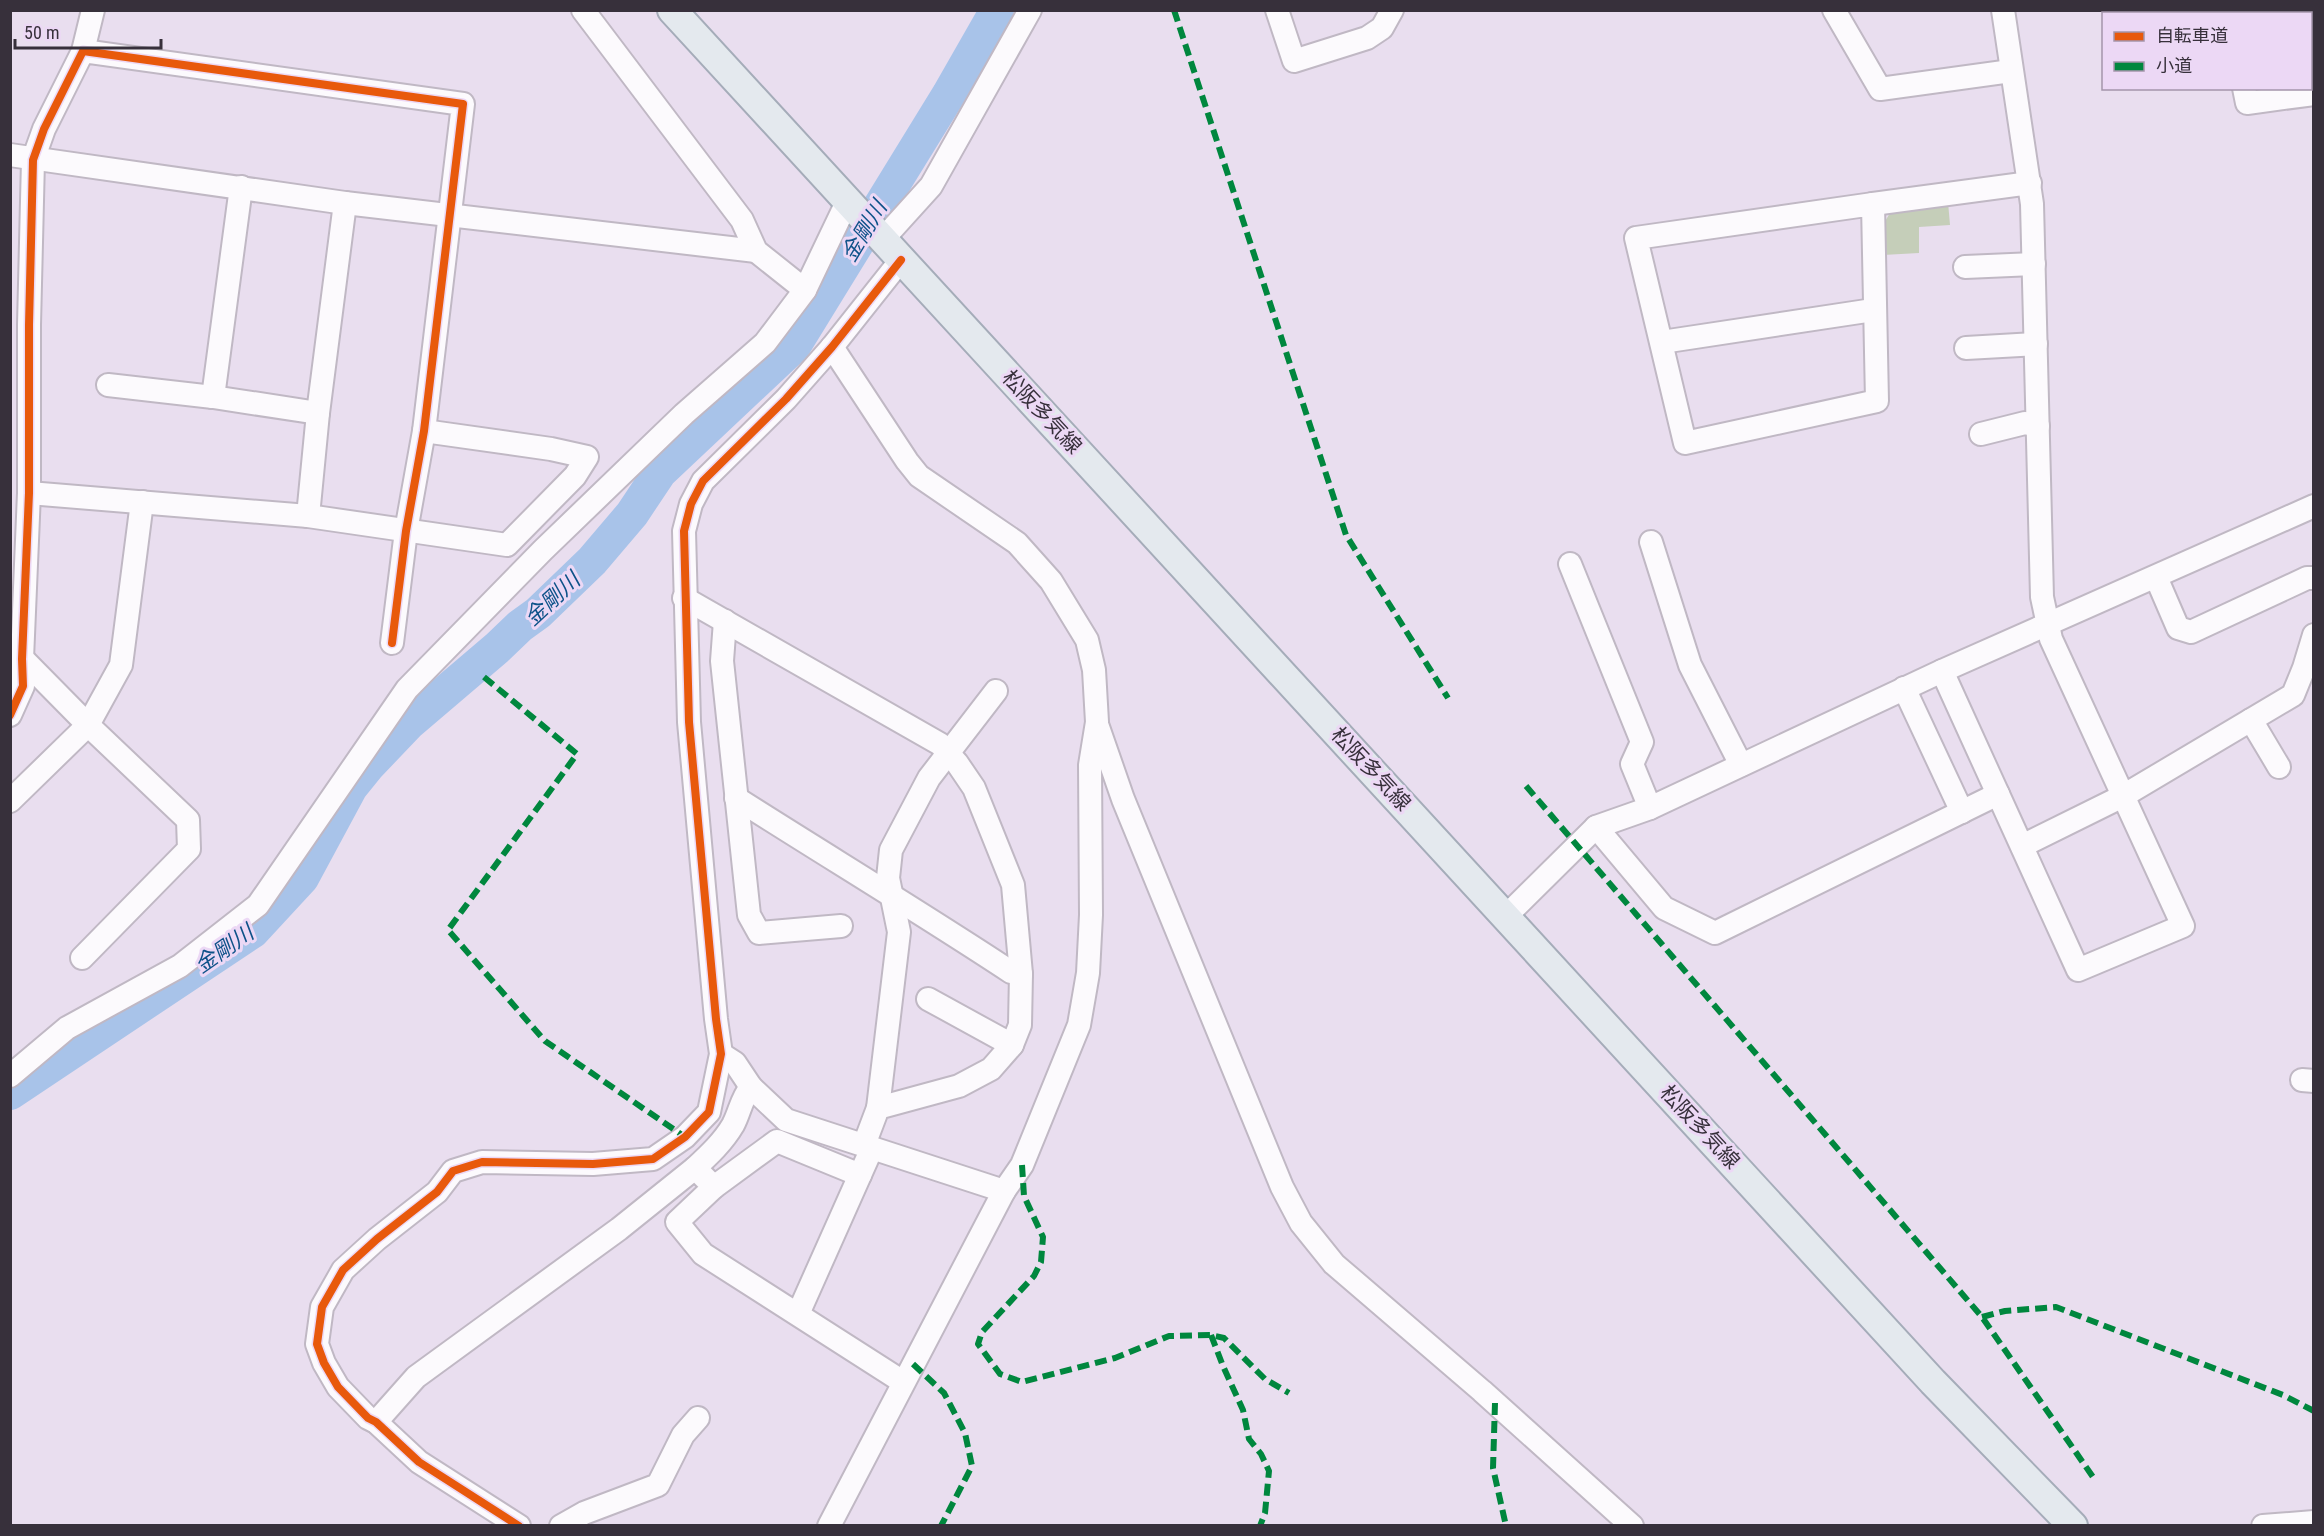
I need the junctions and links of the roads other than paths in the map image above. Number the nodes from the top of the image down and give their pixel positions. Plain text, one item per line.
1 (93, 10) edge
2 (583, 10) edge
3 (672, 10) edge
4 (1030, 10) edge
5 (1277, 10) edge
6 (1392, 10) edge
7 (1834, 10) edge
8 (2003, 10) edge
9 (83, 51) junction
10 (2011, 71) junction
11 (2244, 90) edge
12 (2313, 94) edge
13 (10, 155) edge
14 (33, 160) junction
15 (2030, 183) junction
16 (241, 187) junction
17 (345, 203) junction
18 (852, 204) junction
19 (1873, 204) junction
20 (450, 216) junction
21 (879, 235) junction
22 (756, 251) junction
23 (901, 260) junction
24 (2034, 264) junction
25 (1965, 267) dead end
26 (805, 290) junction
27 (1874, 310) junction
28 (1662, 342) junction
29 (2036, 344) junction
30 (832, 347) junction
31 (1966, 348) dead end
32 (108, 385) dead end
33 (213, 397) junction
34 (318, 413) junction
35 (2038, 426) junction
36 (423, 431) junction
37 (1981, 434) dead end
38 (29, 493) junction
39 (142, 502) junction
40 (2313, 506) edge
41 (308, 516) junction
42 (406, 531) junction
43 (1651, 542) dead end
44 (1570, 564) dead end
45 (2156, 577) junction
46 (2313, 578) edge
47 (684, 598) junction
48 (725, 621) junction
49 (2046, 623) junction
50 (2313, 635) edge
51 (392, 643) dead end
52 (16, 652) edge
53 (1942, 671) junction
54 (1904, 688) junction
55 (996, 691) dead end
56 (10, 715) edge
57 (2251, 720) junction
58 (1097, 722) junction
59 (88, 725) junction
60 (947, 753) junction
61 (1741, 765) junction
62 (2279, 768) dead end
63 (1998, 794) junction
64 (2123, 796) junction
65 (736, 798) junction
66 (10, 801) edge
67 (1650, 808) junction
68 (1962, 812) junction
69 (1596, 827) junction
70 (2022, 846) junction
71 (893, 897) junction
72 (1506, 916) junction
73 (841, 926) dead end
74 (81, 958) dead end
75 (1021, 974) junction
76 (928, 999) dead end
77 (1012, 1045) junction
78 (721, 1054) junction
79 (10, 1076) edge
80 (751, 1087) junction
81 (878, 1108) junction
82 (868, 1146) junction
83 (695, 1168) junction
84 (860, 1175) junction
85 (714, 1186) junction
86 (1004, 1191) junction
87 (798, 1314) junction
88 (903, 1382) junction
89 (698, 1418) dead end
90 (376, 1422) junction
91 (2313, 1522) edge
92 (519, 1526) edge
93 (561, 1526) edge
94 (829, 1526) edge
95 (1632, 1526) edge
96 (2073, 1526) edge
97 (2263, 1526) edge

1 - 9 street
2 - 22 street
3 - 18 main road, 松阪多気線
4 - 21 street
5 - 6 street
7 - 10 street
8 - 10 street
9 - 14 street
9 - 20 street
10 - 15 street
11 - 12 street
13 - 14 street
14 - 16 street
14 - 38 street
15 - 19 street
15 - 24 street
16 - 17 street
16 - 33 street
17 - 20 street
17 - 34 street
18 - 21 main road, 松阪多気線
18 - 26 street
19 - 27 street
19 - 28 street
20 - 22 street
20 - 36 street
21 - 23 main road, 松阪多気線
22 - 26 street
23 - 30 street
23 - 72 main road, 松阪多気線
24 - 25 street
24 - 29 street
26 - 79 street
27 - 28 street
27 - 28 street
29 - 31 street
29 - 35 street
30 - 47 street
30 - 58 street
32 - 33 street
33 - 34 street
34 - 41 street
35 - 37 street
35 - 49 street
36 - 42 street
36 - 42 street
38 - 39 street
38 - 52 street
39 - 41 street
39 - 59 street
40 - 45 street
41 - 42 street
42 - 51 street
43 - 61 street
44 - 67 street
45 - 46 street
45 - 49 street
47 - 48 street
47 - 78 street
48 - 60 street
48 - 65 street
49 - 53 street
49 - 64 street
50 - 57 street
52 - 56 street
52 - 59 street
53 - 54 street
53 - 63 street
54 - 61 street
54 - 68 street
55 - 60 street
57 - 62 street
57 - 64 street
58 - 86 street
58 - 95 street
59 - 66 street
59 - 74 street
60 - 71 street
60 - 75 street
61 - 67 street
63 - 68 street
63 - 70 street
64 - 70 street
64 - 70 street
65 - 71 street
65 - 73 street
67 - 69 street
68 - 69 street
69 - 72 street
71 - 75 street
71 - 81 street
72 - 96 main road, 松阪多気線
75 - 77 street
76 - 77 street
77 - 81 street
78 - 80 street
78 - 90 street
80 - 82 street
80 - 83 street
81 - 82 street
82 - 84 street
82 - 86 street
83 - 85 street
83 - 90 street
84 - 85 street
84 - 87 street
85 - 87 street
86 - 88 street
87 - 88 street
88 - 94 street
89 - 93 street
90 - 92 street
91 - 97 street

